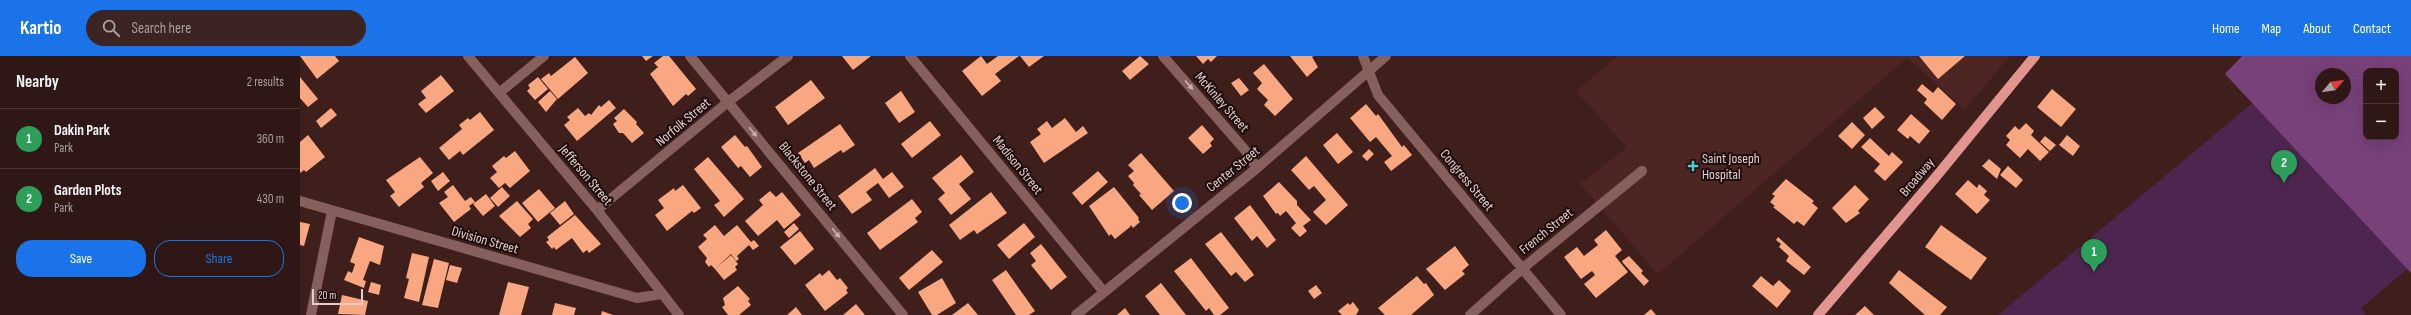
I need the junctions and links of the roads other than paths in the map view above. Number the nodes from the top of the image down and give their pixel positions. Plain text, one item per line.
1 (468, 56) edge
2 (544, 56) edge
3 (690, 56) edge
4 (788, 56) edge
5 (910, 56) edge
6 (1163, 56) edge
7 (1363, 56) edge
8 (1386, 56) edge
9 (2035, 56) edge
10 (1368, 71) junction
11 (499, 93) junction
12 (728, 102) junction
13 (1257, 168) junction
14 (1642, 172) dead end
15 (300, 201) edge
16 (597, 210) junction
17 (332, 211) junction
18 (1523, 268) junction
19 (1104, 292) junction
20 (662, 294) junction
21 (310, 315) edge
22 (679, 315) edge
23 (904, 315) edge
24 (1076, 315) edge
25 (1470, 315) edge
26 (1561, 315) edge
27 (1818, 315) edge

1 - 11 street, Jefferson Street
2 - 11 street
3 - 12 street, Blackstone Street
4 - 12 street, Norfolk Street
5 - 19 street, Madison Street
6 -> 13 street, McKinley Street
7 - 10 street, Congress Street
8 - 10 street, Center Street
9 - 27 main road, Broadway
10 - 13 street, Center Street
10 - 18 street, Congress Street
11 - 16 street, Jefferson Street
12 - 16 street, Norfolk Street
12 -> 23 street, Blackstone Street
13 - 19 street, Center Street
14 - 18 street, French Street
15 - 17 street, Division Street
16 - 20 street, Jefferson Street
17 - 20 street, Division Street
17 - 21 street
18 - 25 street, French Street
18 - 26 street, Congress Street
19 - 24 street, Center Street
20 - 22 street, Jefferson Street

